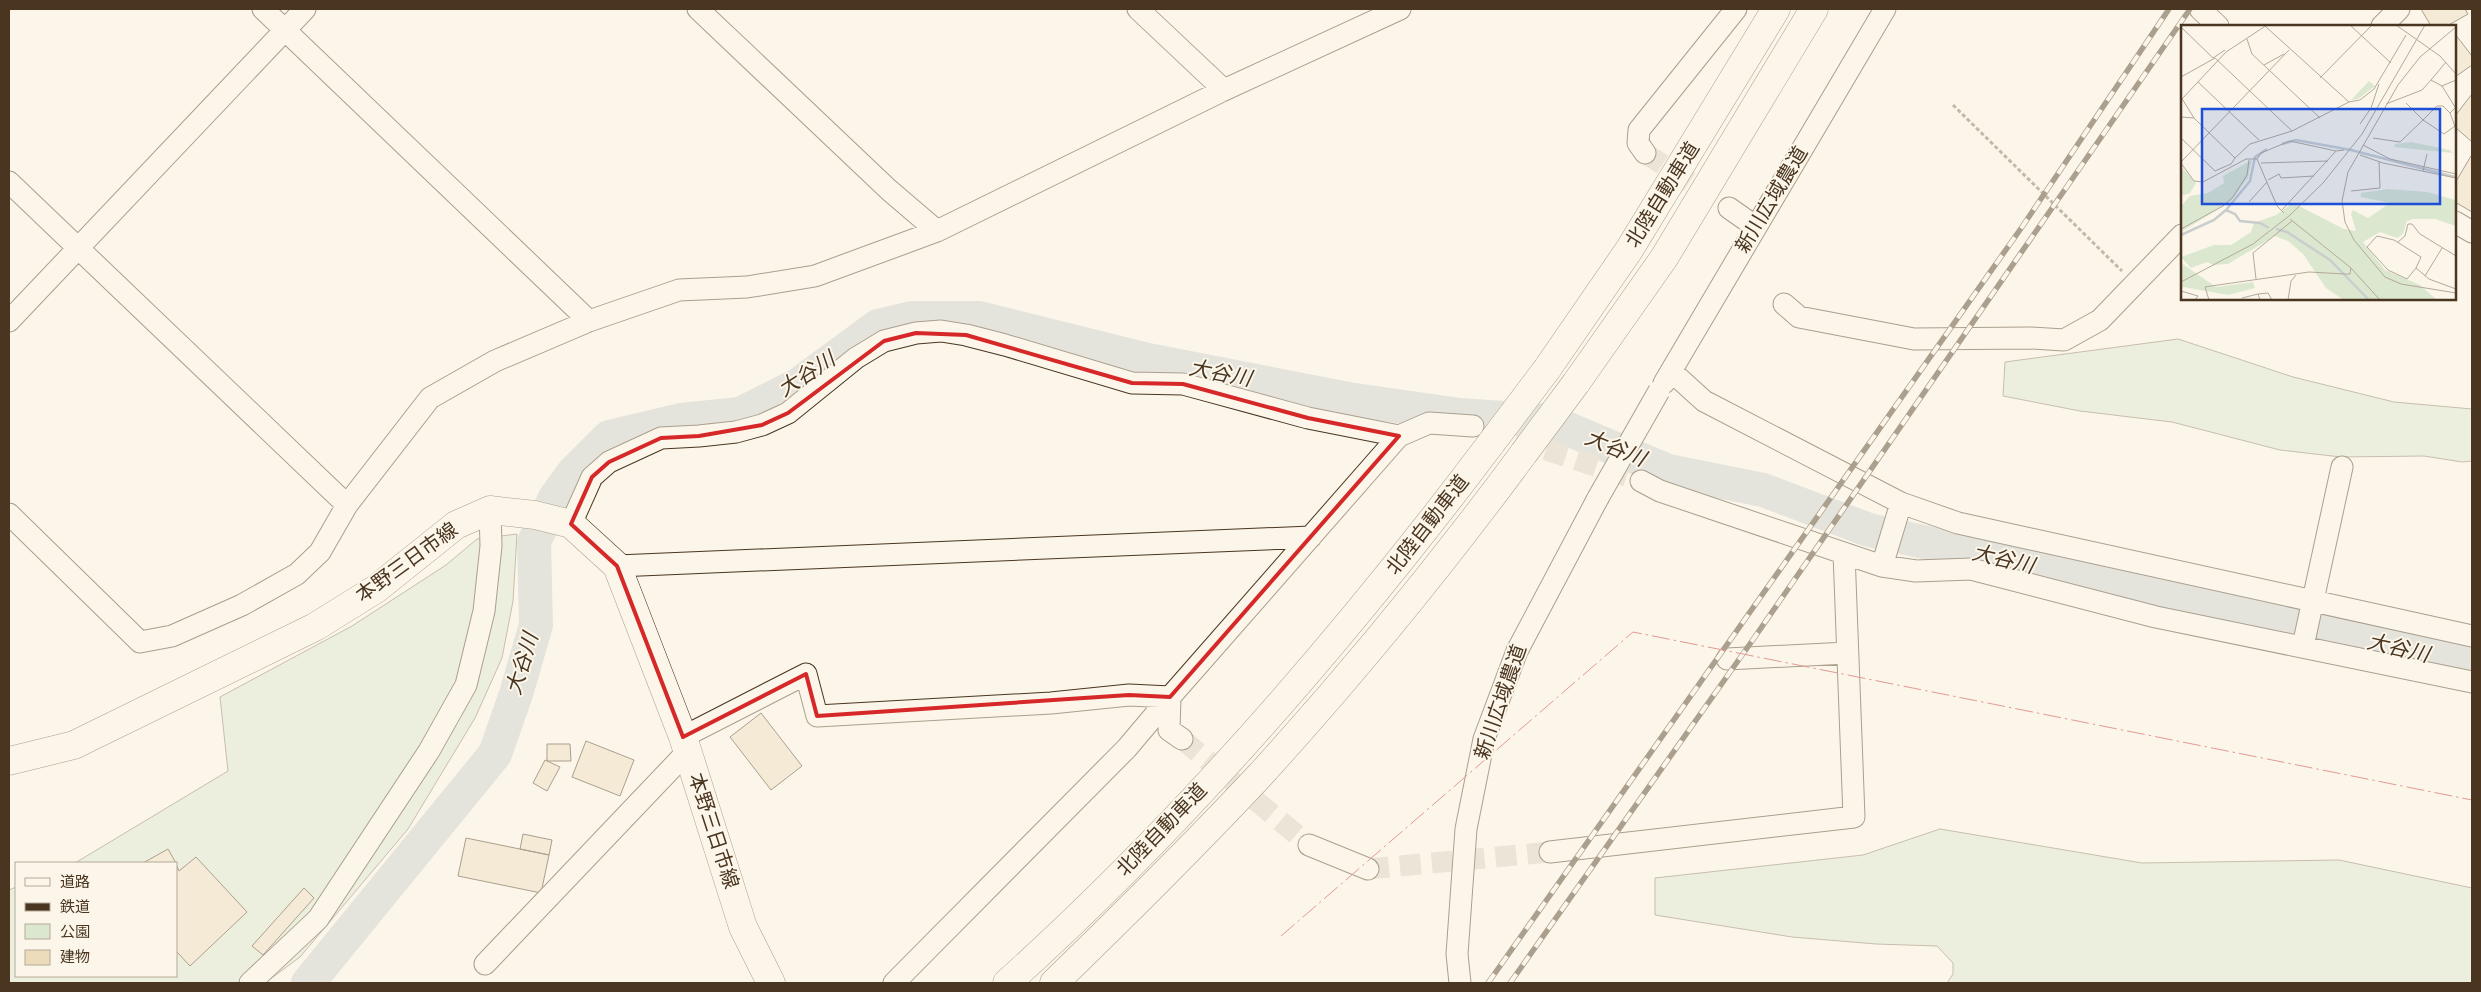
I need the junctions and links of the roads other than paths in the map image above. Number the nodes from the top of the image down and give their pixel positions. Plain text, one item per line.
1 (262, 9) edge
2 (305, 9) edge
3 (698, 9) edge
4 (1138, 9) edge
5 (1400, 9) edge
6 (1736, 9) edge
7 (1776, 9) edge
8 (1814, 9) edge
9 (1885, 9) edge
10 (2200, 9) edge
11 (2399, 9) edge
12 (2217, 25) edge
13 (2383, 25) edge
14 (285, 30) junction
15 (1224, 90) junction
16 (1645, 153) tunnel mouth
17 (9, 182) edge
18 (1729, 208) tunnel mouth
19 (2456, 223) edge
20 (1756, 227) junction
21 (937, 231) junction
22 (2472, 232) edge
23 (2181, 236) edge
24 (78, 246) junction
25 (1784, 304) dead end
26 (9, 321) edge
27 (589, 321) junction
28 (1671, 371) junction
29 (1482, 434) junction
30 (1399, 436) junction
31 (2342, 467) dead end
32 (1641, 481) tunnel mouth
33 (1901, 502) junction
34 (347, 505) junction
35 (490, 510) junction
36 (9, 514) edge
37 (571, 524) junction
38 (1311, 538) junction
39 (1844, 553) junction
40 (617, 566) junction
41 (1882, 566) junction
42 (2312, 602) junction
43 (2472, 636) edge
44 (2303, 646) junction
45 (1847, 653) junction
46 (1727, 659) dead end
47 (2472, 682) edge
48 (1170, 697) junction
49 (1182, 739) tunnel mouth
50 (685, 745) junction
51 (9, 761) edge
52 (1309, 845) tunnel mouth
53 (1550, 852) tunnel mouth
54 (1368, 870) tunnel mouth
55 (484, 964) dead end
56 (250, 983) edge
57 (771, 983) edge
58 (894, 983) edge
59 (1007, 983) edge
60 (1054, 983) edge
61 (1460, 983) edge

1 - 14 street
2 - 14 street
3 - 21 street
4 - 15 street
5 - 15 street
6 - 16 street
7 - 29 main road, 北陸自動車道, bridge
8 - 60 main road, 北陸自動車道, bridge
9 - 20 street, 新川広域農道
10 - 12 street
11 - 13 street
14 - 24 street
14 - 27 street
15 - 21 street
17 - 24 street
18 - 20 street
19 - 22 street
20 - 28 street, 新川広域農道
21 - 27 street
23 - 25 street
24 - 26 street
24 - 34 street
27 - 34 street
28 - 33 street
28 - 61 street, 新川広域農道, bridge
29 - 30 street
29 - 59 main road, 北陸自動車道
30 - 37 street
30 - 38 street
31 - 42 street
32 - 39 street
33 - 41 street
33 - 42 street
34 - 36 street
35 - 37 main road, 本野三日市線
35 - 51 main road, 本野三日市線
35 - 56 street
37 - 40 main road, 本野三日市線
38 - 40 street
38 - 48 street
39 - 41 street
39 - 45 street
40 - 50 main road, 本野三日市線
41 - 44 street
42 - 43 street
42 - 44 street
44 - 47 street
45 - 46 street
45 - 53 street
48 - 49 street
48 - 50 street
48 - 58 street
50 - 55 street
50 - 57 main road, 本野三日市線
52 - 54 street

